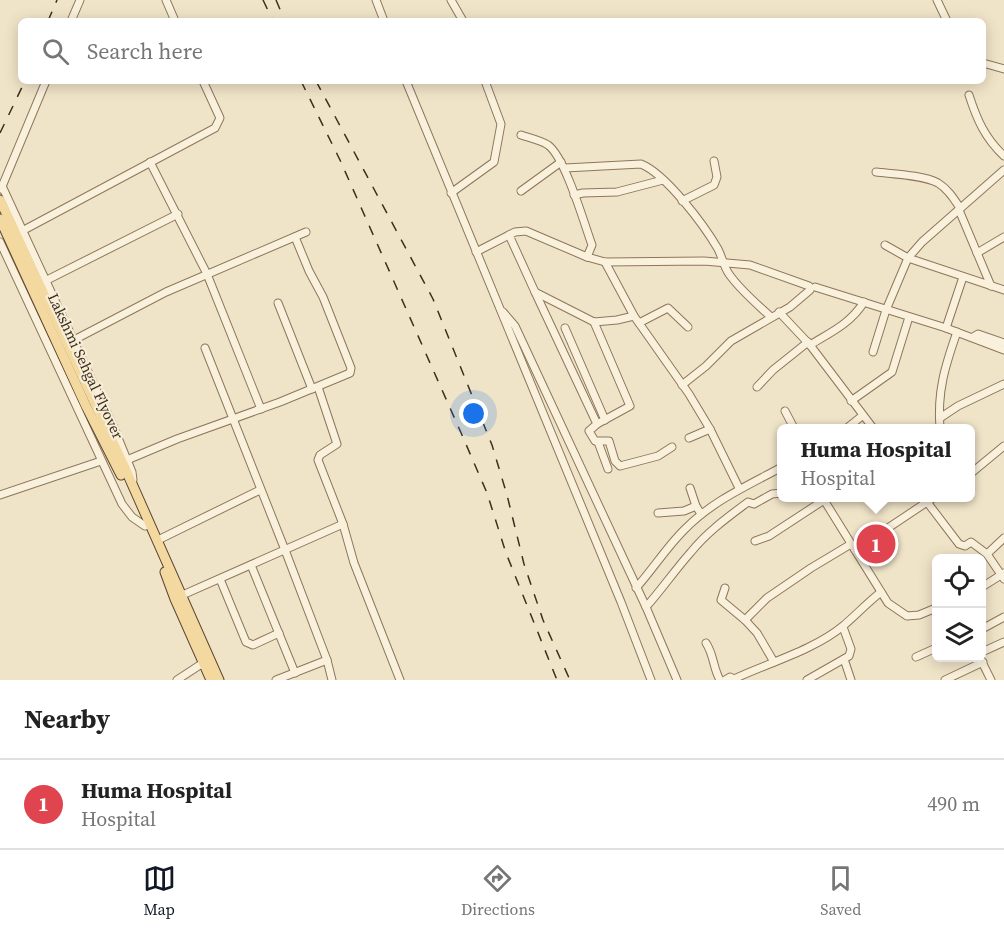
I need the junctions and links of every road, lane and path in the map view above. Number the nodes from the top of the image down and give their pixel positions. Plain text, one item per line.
1 (80, 0) edge
2 (165, 0) edge
3 (376, 0) edge
4 (451, 0) edge
5 (937, 0) edge
6 (72, 18) edge
7 (174, 18) edge
8 (383, 18) edge
9 (461, 18) edge
10 (946, 18) edge
11 (986, 64) edge
12 (1004, 69) edge
13 (45, 84) edge
14 (204, 84) edge
15 (407, 84) edge
16 (486, 84) edge
17 (969, 95) dead end
18 (521, 135) dead end
19 (1004, 156) edge
20 (714, 161) dead end
21 (150, 162) junction
22 (563, 165) junction
23 (1004, 170) edge
24 (876, 172) dead end
25 (663, 180) junction
26 (1, 189) edge
27 (521, 191) dead end
28 (452, 193) junction
29 (574, 195) junction
30 (0, 200) edge
31 (682, 201) junction
32 (960, 209) junction
33 (178, 214) junction
34 (0, 219) edge
35 (22, 231) junction
36 (306, 232) dead end
37 (509, 235) junction
38 (295, 237) junction
39 (1004, 237) edge
40 (0, 242) edge
41 (885, 245) dead end
42 (476, 252) junction
43 (977, 254) junction
44 (587, 257) junction
45 (908, 258) junction
46 (605, 262) junction
47 (724, 262) junction
48 (207, 274) junction
49 (963, 277) junction
50 (45, 281) junction
51 (991, 286) junction
52 (811, 288) junction
53 (1003, 289) edge
54 (535, 292) junction
55 (864, 302) junction
56 (278, 303) dead end
57 (500, 310) junction
58 (886, 310) junction
59 (779, 312) junction
60 (909, 317) junction
61 (771, 318) junction
62 (637, 319) junction
63 (594, 322) junction
64 (688, 327) dead end
65 (565, 328) dead end
66 (946, 328) junction
67 (957, 332) junction
68 (72, 341) junction
69 (990, 342) junction
70 (1004, 343) edge
71 (809, 344) junction
72 (205, 348) dead end
73 (1004, 350) edge
74 (873, 352) dead end
75 (1004, 384) edge
76 (682, 385) junction
77 (757, 387) dead end
78 (315, 388) junction
79 (851, 401) junction
80 (261, 409) junction
81 (784, 411) dead end
82 (862, 416) junction
83 (940, 418) junction
84 (232, 419) junction
85 (605, 420) junction
86 (597, 424) junction
87 (791, 424) edge
88 (853, 424) edge
89 (869, 424) edge
90 (940, 424) edge
91 (710, 429) junction
92 (689, 438) dead end
93 (598, 442) junction
94 (1004, 446) edge
95 (672, 447) dead end
96 (101, 461) junction
97 (124, 467) junction
98 (608, 469) dead end
99 (777, 469) edge
100 (975, 470) edge
101 (690, 488) dead end
102 (739, 488) junction
103 (260, 490) junction
104 (777, 494) edge
105 (0, 495) edge
106 (818, 502) edge
107 (826, 502) edge
108 (923, 502) edge
109 (930, 502) edge
110 (696, 506) junction
111 (658, 513) dead end
112 (701, 514) junction
113 (343, 524) junction
114 (145, 526) junction
115 (1004, 538) edge
116 (158, 540) junction
117 (755, 541) dead end
118 (853, 547) junction
119 (285, 550) junction
120 (987, 554) junction
121 (251, 565) junction
122 (1003, 576) edge
123 (220, 579) junction
124 (986, 584) edge
125 (636, 588) junction
126 (725, 588) dead end
127 (881, 592) junction
128 (178, 598) junction
129 (646, 607) junction
130 (932, 610) edge
131 (1004, 617) edge
132 (745, 620) junction
133 (986, 626) edge
134 (843, 627) junction
135 (279, 633) junction
136 (1004, 642) edge
137 (706, 643) dead end
138 (932, 650) edge
139 (986, 650) edge
140 (916, 657) dead end
141 (844, 659) junction
142 (327, 660) junction
143 (774, 662) junction
144 (977, 662) edge
145 (982, 662) edge
146 (203, 663) junction
147 (295, 673) junction
148 (177, 680) edge
149 (211, 680) edge
150 (219, 680) edge
151 (276, 680) edge
152 (332, 680) edge
153 (400, 680) edge
154 (651, 680) edge
155 (677, 680) edge
156 (720, 680) edge
157 (725, 680) edge
158 (807, 680) edge
159 (851, 680) edge
160 (945, 680) edge
161 (991, 680) edge

1 - 6 street
2 - 7 street
3 - 8 street
4 - 9 street
5 - 10 street
11 - 12 street
13 - 26 street
14 - 21 street
15 - 28 street
16 - 28 street
17 - 19 street
18 - 22 street
20 - 31 street
21 - 33 street
21 - 35 street
22 - 25 street
22 - 27 street
22 - 29 street
23 - 32 street
24 - 32 street
25 - 29 street
25 - 31 street
26 - 35 street
28 - 42 street
29 - 44 street
30 - 97 main road, Lakshmi Sehgal Flyover
31 - 47 street
32 - 43 street
32 - 45 street
33 - 48 street
33 - 50 street
34 - 97 main road, Lakshmi Sehgal Flyover
35 - 50 street
36 - 38 street
37 - 42 street
37 - 44 street
37 - 54 street
38 - 48 street
38 - 78 street
39 - 43 street
40 - 96 street
41 - 45 street
42 - 57 street
43 - 51 street
44 - 46 street
45 - 49 street
45 - 58 street
46 - 47 street
46 - 62 street
47 - 52 street
47 - 61 street
48 - 68 street
48 - 80 street
49 - 51 street
49 - 66 street
50 - 68 street
51 - 53 street
52 - 55 street
52 - 59 street
54 - 63 street
54 - 86 street
55 - 58 street
55 - 71 street
56 - 78 street
57 - 125 street
57 - 154 street
58 - 60 street
58 - 74 street
59 - 61 street
59 - 71 street
60 - 66 street
60 - 79 street
61 - 76 street
62 - 63 street
62 - 64 street
62 - 76 street
63 - 85 street
65 - 85 street
66 - 67 street
67 - 69 street
67 - 83 street
68 - 97 street
69 - 70 street
69 - 73 street
71 - 77 street
71 - 79 street
72 - 84 street
75 - 83 street
76 - 91 street
78 - 80 street
78 - 113 street
79 - 82 street
80 - 84 street
81 - 87 street
82 - 88 street
82 - 89 street
83 - 90 street
84 - 97 street
84 - 103 street
85 - 86 street
86 - 93 street
91 - 92 street
91 - 102 street
93 - 95 street
93 - 98 street
94 - 100 street
96 - 105 street
96 - 114 street
97 - 114 main road, Lakshmi Sehgal Flyover
97 - 116 main road, Lakshmi Sehgal Flyover
99 - 102 street
101 - 110 street
102 - 112 street
103 - 116 street
103 - 119 street
104 - 129 street
106 - 117 street
107 - 118 street
108 - 118 street
109 - 120 street
110 - 111 street
110 - 112 street
112 - 125 street
113 - 119 street
113 - 153 street
114 - 128 main road, Lakshmi Sehgal Flyover
115 - 120 street
116 - 128 main road, Lakshmi Sehgal Flyover
118 - 127 street
118 - 132 street
119 - 121 street
119 - 142 street
120 - 122 street
121 - 123 street
121 - 135 street
122 - 124 street
123 - 128 street
123 - 135 street
125 - 129 street
126 - 132 street
127 - 130 street
127 - 134 street
128 - 146 main road
128 - 150 main road
129 - 155 street
131 - 133 street
132 - 143 street
134 - 141 street
134 - 143 street
135 - 147 street
136 - 139 street
137 - 156 street
138 - 140 street
141 - 158 street
141 - 159 street
142 - 147 street
142 - 152 street
143 - 157 street
144 - 160 street
145 - 161 street
146 - 148 street
146 - 149 main road
147 - 151 street

